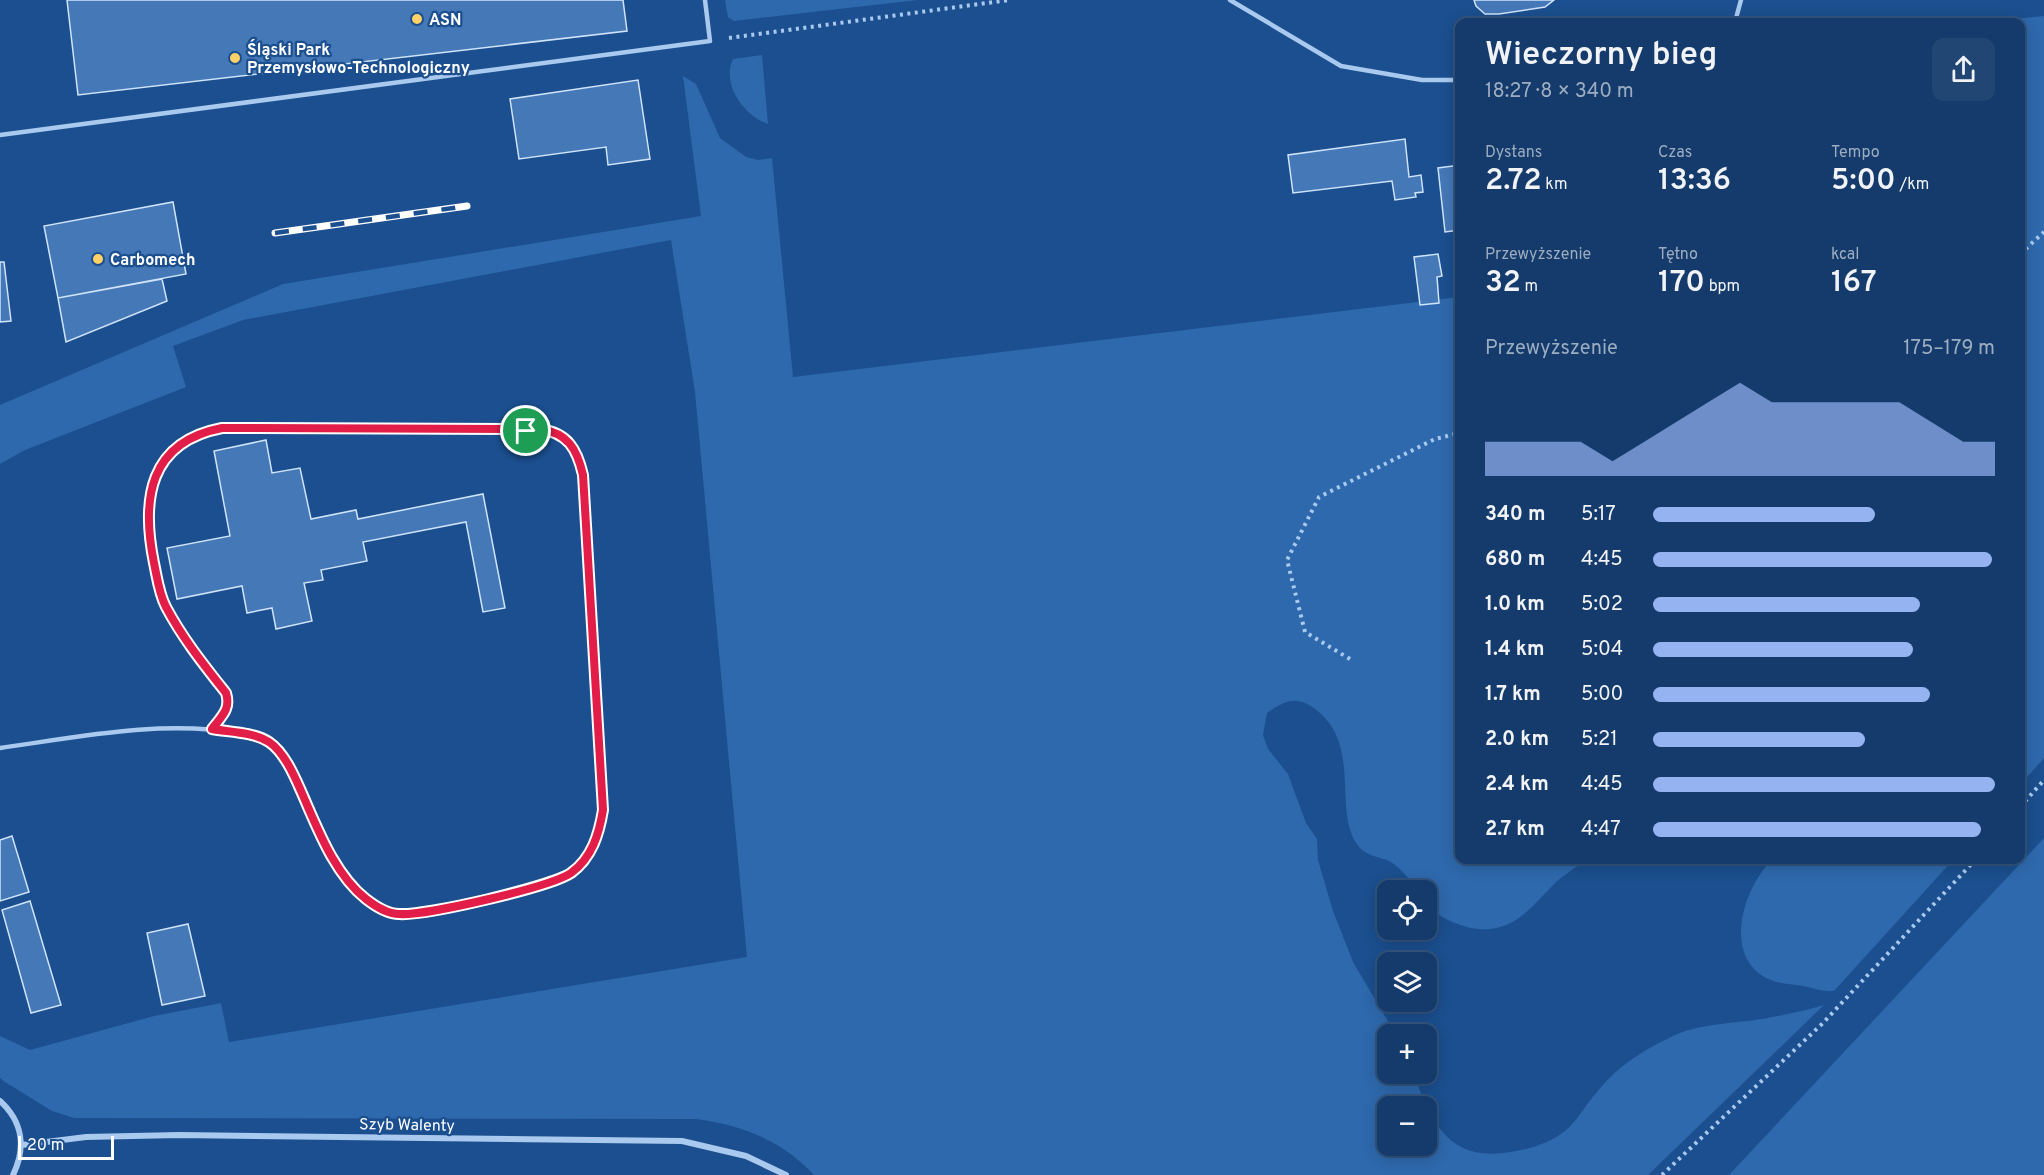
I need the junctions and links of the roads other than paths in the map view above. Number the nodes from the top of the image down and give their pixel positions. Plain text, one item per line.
1 (705, 0) edge
2 (1230, 0) edge
3 (1741, 0) edge
4 (1736, 18) edge
5 (1455, 80) edge
6 (0, 135) edge
7 (212, 729) junction
8 (0, 748) edge
9 (0, 1101) edge
10 (22, 1145) junction
11 (13, 1175) edge
12 (786, 1175) edge

1 - 6 lane
2 - 5 lane
3 - 4 lane
7 - 7 lane
7 - 8 lane
9 - 10 street
10 - 11 street
10 - 12 street, Szyb Walenty

